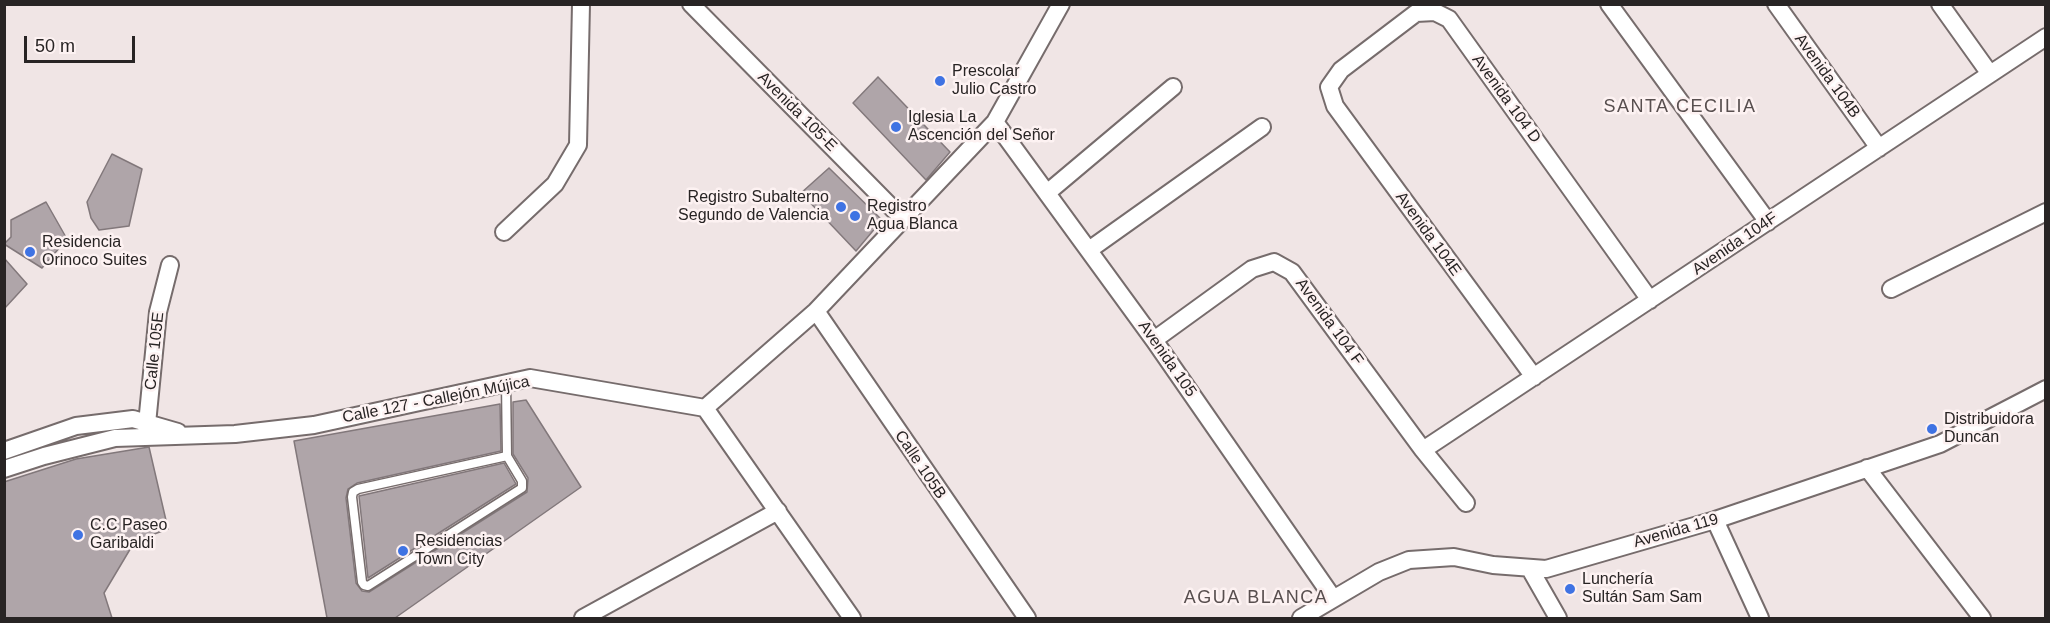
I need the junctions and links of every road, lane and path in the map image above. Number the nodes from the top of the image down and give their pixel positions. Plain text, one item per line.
1 (581, 4) edge
2 (691, 4) edge
3 (1061, 4) edge
4 (1609, 4) edge
5 (1776, 4) edge
6 (1940, 4) edge
7 (2046, 37) edge
8 (1990, 74) junction
9 (1173, 87) dead end
10 (1329, 87) joint
11 (995, 122) junction
12 (1262, 127) dead end
13 (1879, 148) junction
14 (1047, 193) junction
15 (2046, 212) edge
16 (903, 219) junction
17 (1768, 222) junction
18 (504, 232) dead end
19 (1089, 250) junction
20 (170, 265) dead end
21 (1891, 289) dead end
22 (1650, 300) junction
23 (816, 311) junction
24 (1154, 340) junction
25 (1534, 377) junction
26 (506, 383) junction
27 (2046, 389) edge
28 (705, 408) junction
29 (146, 430) junction
30 (1423, 450) junction
31 (4, 451) edge
32 (507, 456) junction
33 (1867, 468) junction
34 (4, 469) edge
35 (1466, 503) dead end
36 (778, 511) junction
37 (1715, 520) junction
38 (1530, 568) junction
39 (1334, 598) junction
40 (583, 618) edge
41 (852, 618) edge
42 (1027, 618) edge
43 (1301, 618) edge
44 (1558, 618) edge
45 (1761, 618) edge
46 (1982, 618) edge

1 - 18 street
2 - 16 street, Avenida 105-E
3 - 11 street
4 - 17 street
5 - 13 street, Avenida 104B
6 - 8 street
7 - 8 street, Avenida 104F
8 - 13 street, Avenida 104F
9 - 14 street
10 - 22 street, Avenida 104 D
10 - 25 street, Avenida 104E
11 - 14 street, Avenida 105
11 - 16 street
12 - 19 street
13 - 17 street, Avenida 104F
14 - 19 street, Avenida 105
15 - 21 street
16 - 23 street
17 - 22 street, Avenida 104F
19 - 24 street, Avenida 105
20 - 29 street, Calle 105E
22 - 25 street, Avenida 104F
23 - 28 street
23 - 42 street, Calle 105B
24 - 30 street, Avenida 104 F
24 - 39 street, Avenida 105
25 - 30 street, Avenida 104F
26 - 28 street, Calle 127 - Callejón Mújica
26 - 29 street, Calle 127 - Callejón Mújica
26 - 32 lane
27 - 33 street, Avenida 119
28 - 36 street
29 - 31 street
29 - 34 street
30 - 35 street, Avenida 104 F
32 - 32 lane
33 - 37 street, Avenida 119
33 - 46 street
36 - 40 street
36 - 41 street
37 - 38 street, Avenida 119
37 - 45 street
38 - 39 street, Avenida 119
38 - 44 street
39 - 43 street, Avenida 119

